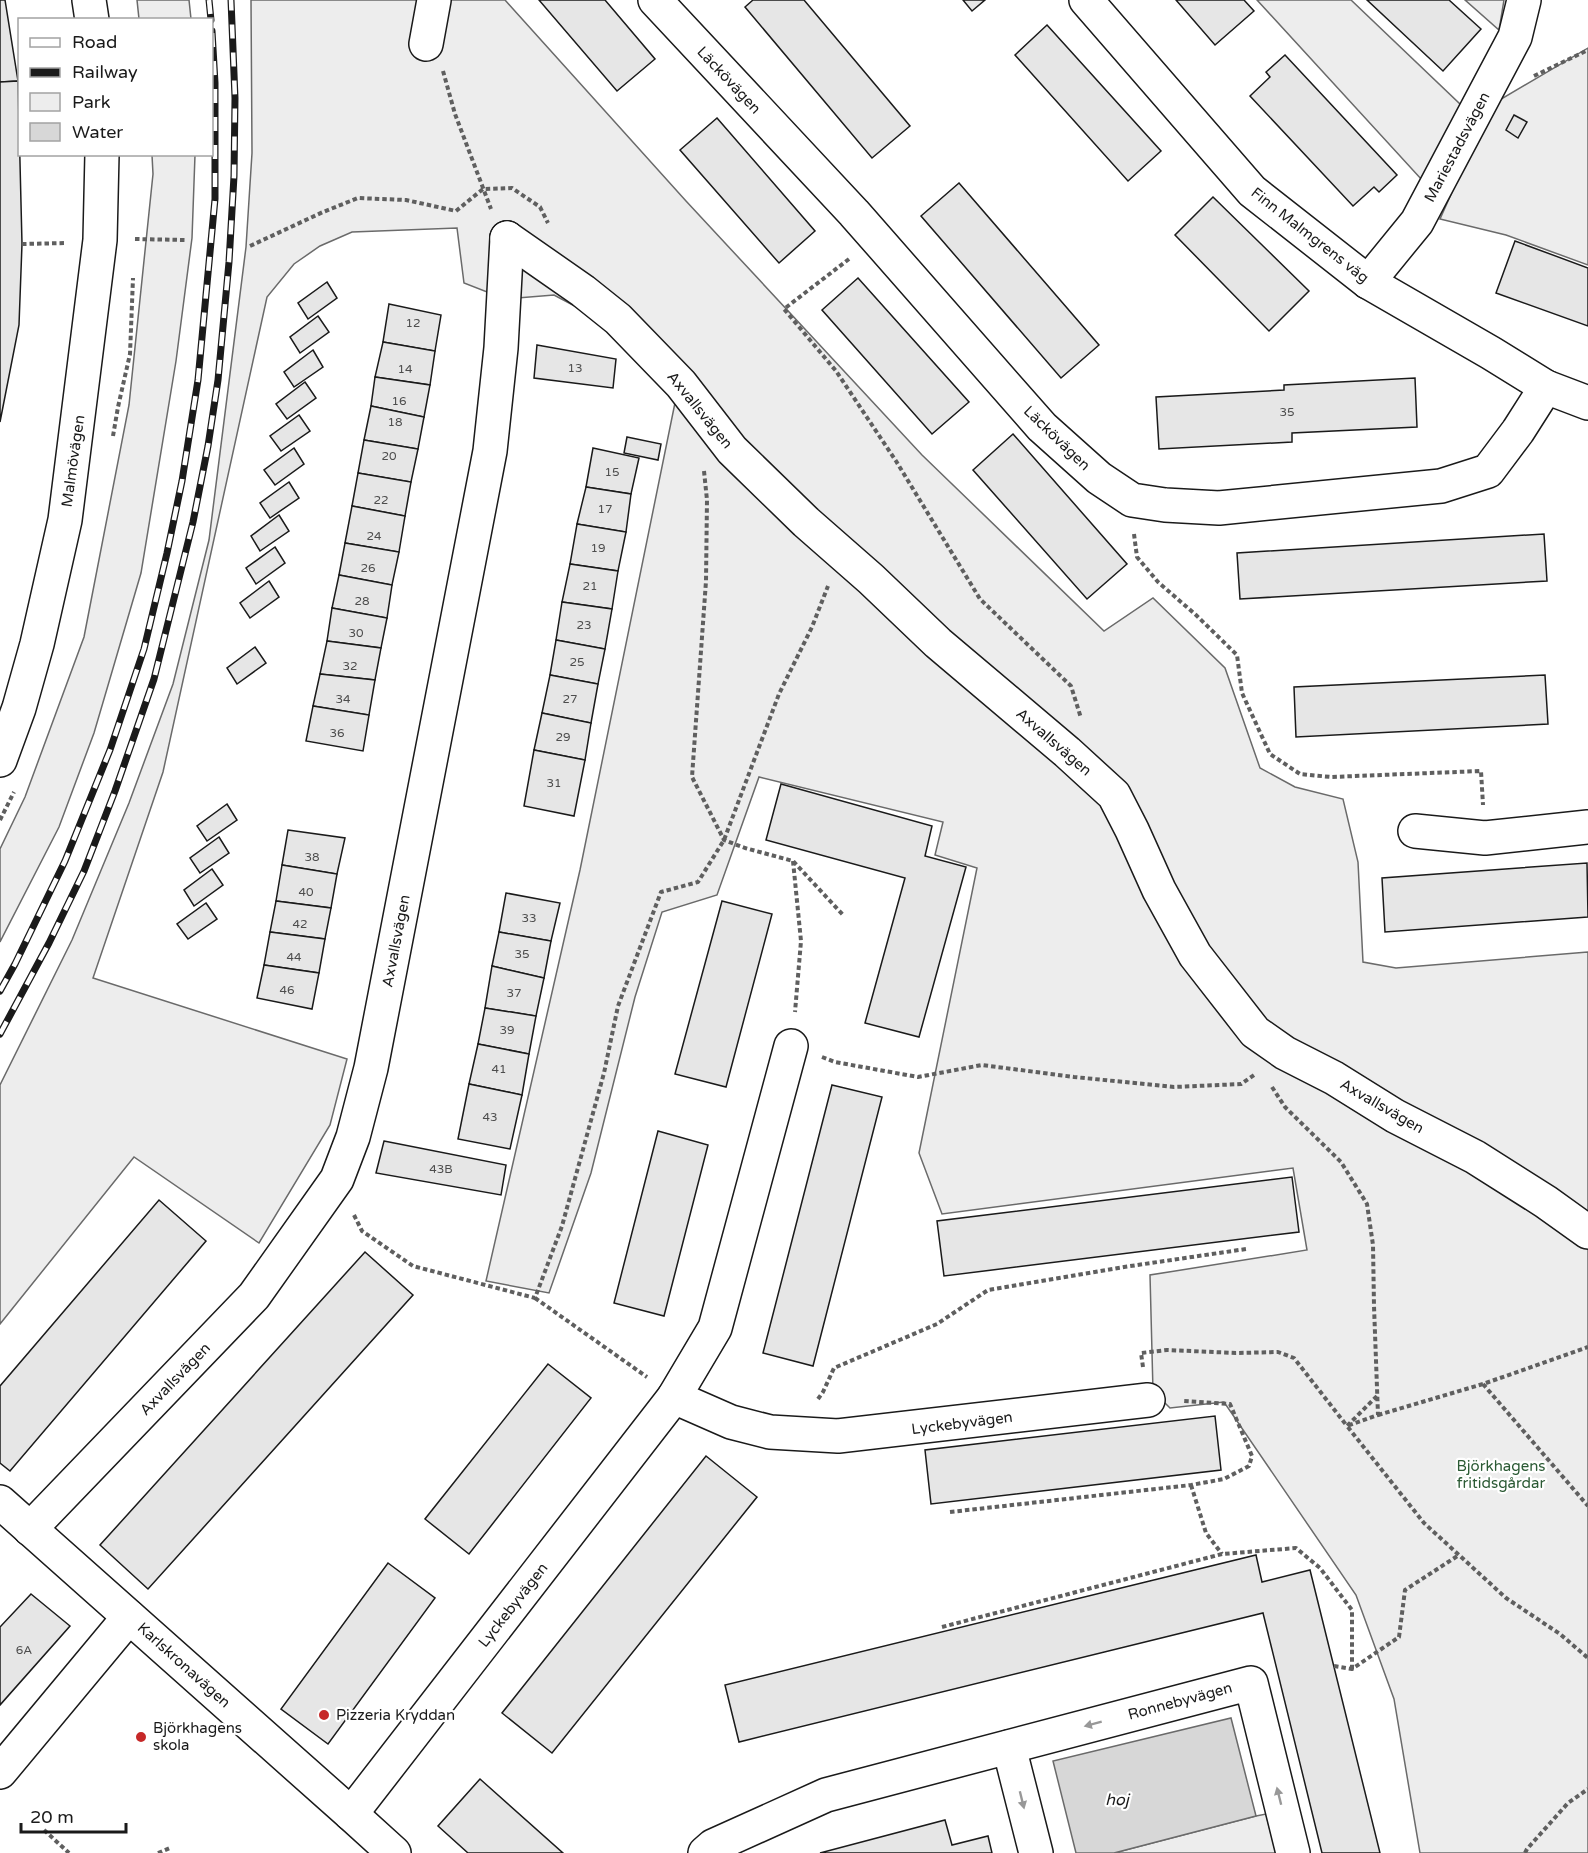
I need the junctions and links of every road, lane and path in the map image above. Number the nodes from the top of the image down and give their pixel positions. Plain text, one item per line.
1 (89, 0) edge
2 (434, 0) edge
3 (655, 0) edge
4 (1086, 0) edge
5 (1524, 0) edge
6 (92, 18) edge
7 (426, 44) dead end
8 (443, 71) dead end
9 (102, 156) edge
10 (483, 189) junction
11 (507, 238) junction
12 (877, 238) junction
13 (134, 239) dead end
14 (184, 240) dead end
15 (72, 243) dead end
16 (22, 244) dead end
17 (250, 246) dead end
18 (1368, 282) junction
19 (1546, 387) junction
20 (1588, 403) edge
21 (704, 466) dead end
22 (1132, 500) junction
23 (841, 554) junction
24 (9, 704) edge
25 (1081, 719) dead end
26 (0, 760) edge
27 (1588, 827) edge
28 (1416, 831) dead end
29 (1485, 838) junction
30 (724, 840) junction
31 (793, 861) junction
32 (844, 916) dead end
33 (791, 1046) junction
34 (1273, 1062) junction
35 (337, 1179) junction
36 (1588, 1232) edge
37 (1246, 1249) dead end
38 (535, 1298) junction
39 (1588, 1347) edge
40 (1483, 1384) junction
41 (1377, 1396) junction
42 (674, 1397) junction
43 (1143, 1401) junction
44 (813, 1405) dead end
45 (1378, 1415) junction
46 (1347, 1426) junction
47 (1191, 1485) junction
48 (0, 1502) edge
49 (1588, 1506) edge
50 (950, 1512) dead end
51 (30, 1529) junction
52 (1222, 1554) junction
53 (1460, 1555) junction
54 (129, 1617) junction
55 (942, 1627) dead end
56 (1588, 1658) edge
57 (1334, 1666) dead end
58 (1352, 1669) junction
59 (1009, 1747) junction
60 (0, 1772) edge
61 (1588, 1789) edge
62 (351, 1814) junction
63 (44, 1830) dead end
64 (170, 1848) dead end
65 (69, 1853) edge
66 (158, 1853) edge
67 (394, 1853) edge
68 (705, 1853) edge
69 (1036, 1853) edge
70 (1293, 1853) edge
71 (1525, 1853) edge

1 - 6 street
2 - 7 street
3 - 12 street, Läckövägen
4 - 18 street, Finn Malmgrens väg
5 - 18 street, Mariestadsvägen
8 - 10 path
9 - 24 street, Malmövägen
10 - 11 path
10 - 17 path
11 - 23 street, Axvallsvägen
11 - 35 street, Axvallsvägen
12 - 22 street, Läckövägen
12 - 25 path
13 - 14 path
15 - 16 path
18 - 19 street, Finn Malmgrens väg
19 - 20 street, Finn Malmgrens väg
19 - 22 street, Läckövägen
21 - 30 path
22 - 29 path
23 - 30 path
23 - 34 street, Axvallsvägen
24 - 26 street, Malmövägen
27 - 29 street
28 - 29 street
30 - 31 path
30 - 38 path
31 - 32 path
31 - 33 path
33 - 34 path
33 - 42 street, Lyckebyvägen
34 - 36 street, Axvallsvägen
34 - 41 path
35 - 38 path
35 - 51 street, Axvallsvägen
37 - 44 path
38 - 42 path
39 - 40 path
40 - 45 path
40 - 49 path
41 - 45 path
41 - 46 path
42 - 43 street, Lyckebyvägen
42 - 62 street, Lyckebyvägen
43 - 46 path
43 - 47 path
45 - 46 path
46 - 53 path
47 - 50 path
47 - 52 path
48 - 51 street, Karlskronavägen
51 - 54 street, Karlskronavägen
52 - 55 path
52 - 58 path
53 - 56 path
53 - 58 path
54 - 60 street
54 - 62 street, Karlskronavägen
57 - 58 path
59 - 68 street, Ronnebyvägen
59 -> 69 street
70 -> 59 street, Ronnebyvägen
61 - 71 path
62 - 67 street, Karlskronavägen
63 - 65 path
64 - 66 path

